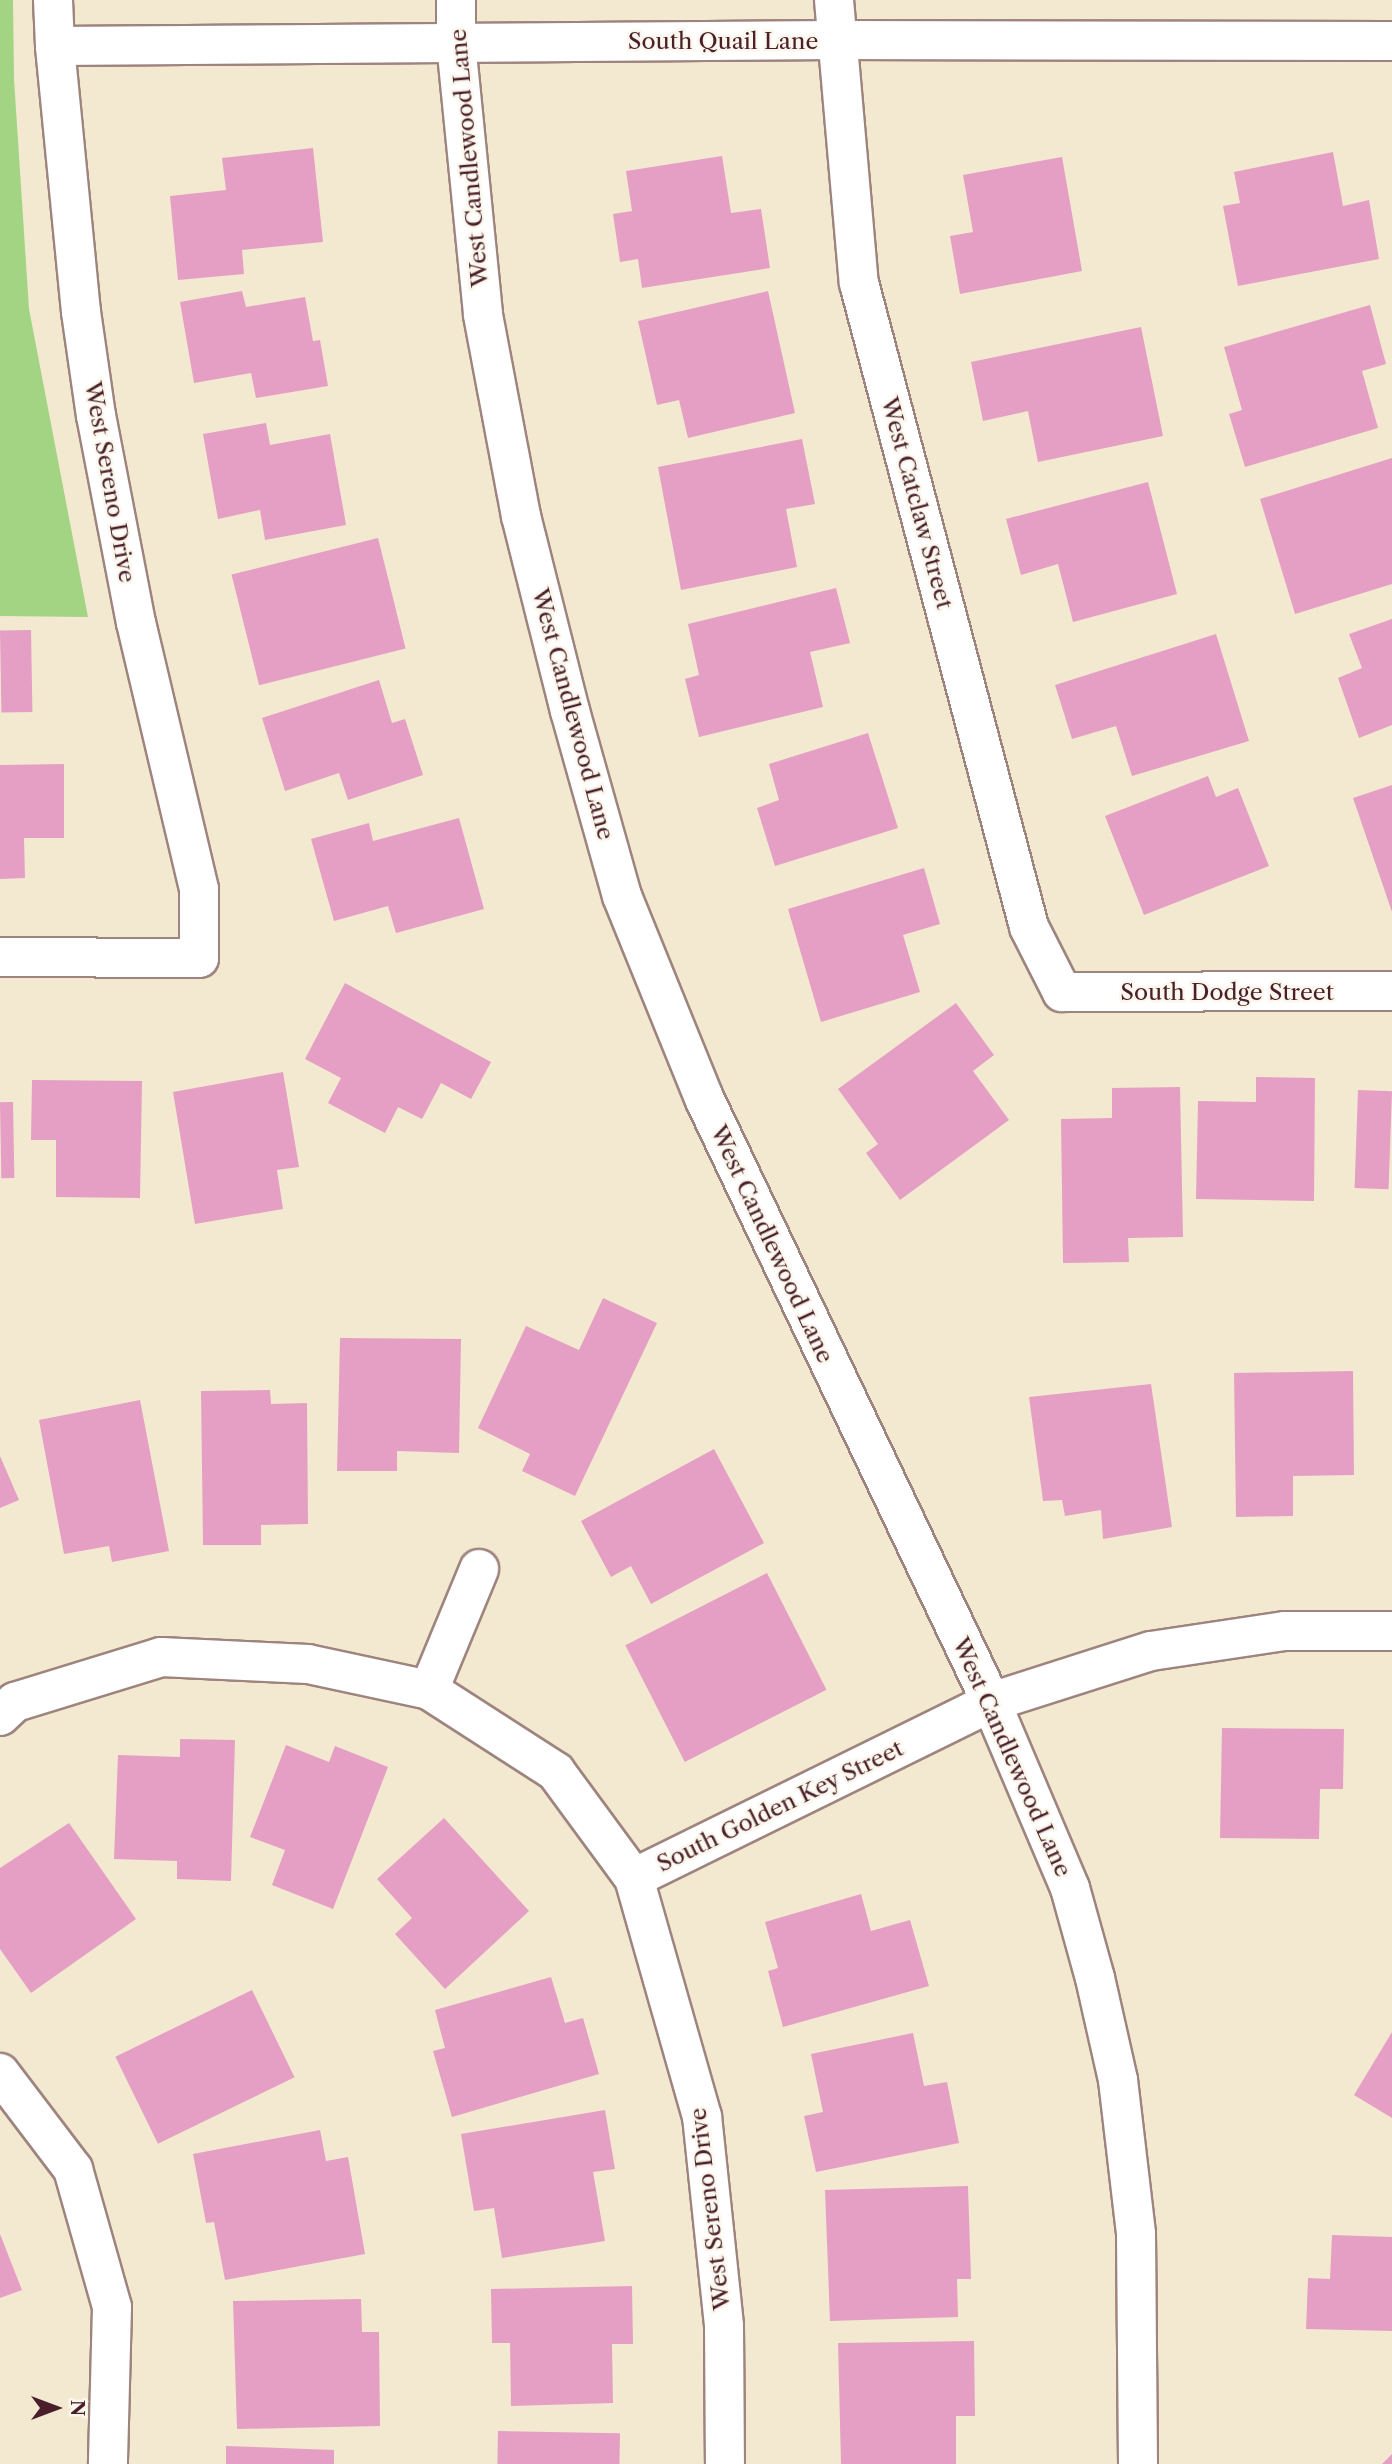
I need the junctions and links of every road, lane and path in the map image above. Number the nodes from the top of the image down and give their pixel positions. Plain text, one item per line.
1 (53, 0) edge
2 (456, 0) edge
3 (834, 0) edge
4 (835, 40) junction
5 (1392, 41) edge
6 (456, 43) junction
7 (55, 46) junction
8 (0, 957) edge
9 (1392, 991) edge
10 (1062, 992) joint
11 (479, 1569) dead end
12 (1392, 1631) edge
13 (429, 1690) junction
14 (991, 1702) junction
15 (0, 1716) edge
16 (634, 1878) junction
17 (0, 2073) edge
18 (108, 2464) edge
19 (725, 2464) edge
20 (1138, 2464) edge

1 - 7 street, West Sereno Drive
2 - 6 street, West Candlewood Lane
3 - 4 street, West Catclaw Street
4 - 5 street, South Quail Lane
4 - 6 street, South Quail Lane
4 - 10 street, West Catclaw Street
6 - 7 street, South Quail Lane
6 - 14 street, West Candlewood Lane
7 - 8 street, West Sereno Drive
9 - 10 street, South Dodge Street
11 - 13 street
12 - 14 street, South Golden Key Street
13 - 15 street, South Golden Key Street
13 - 16 street, South Golden Key Street
14 - 16 street, South Golden Key Street
14 - 20 street, West Candlewood Lane
16 - 19 street, West Sereno Drive
17 - 18 street

